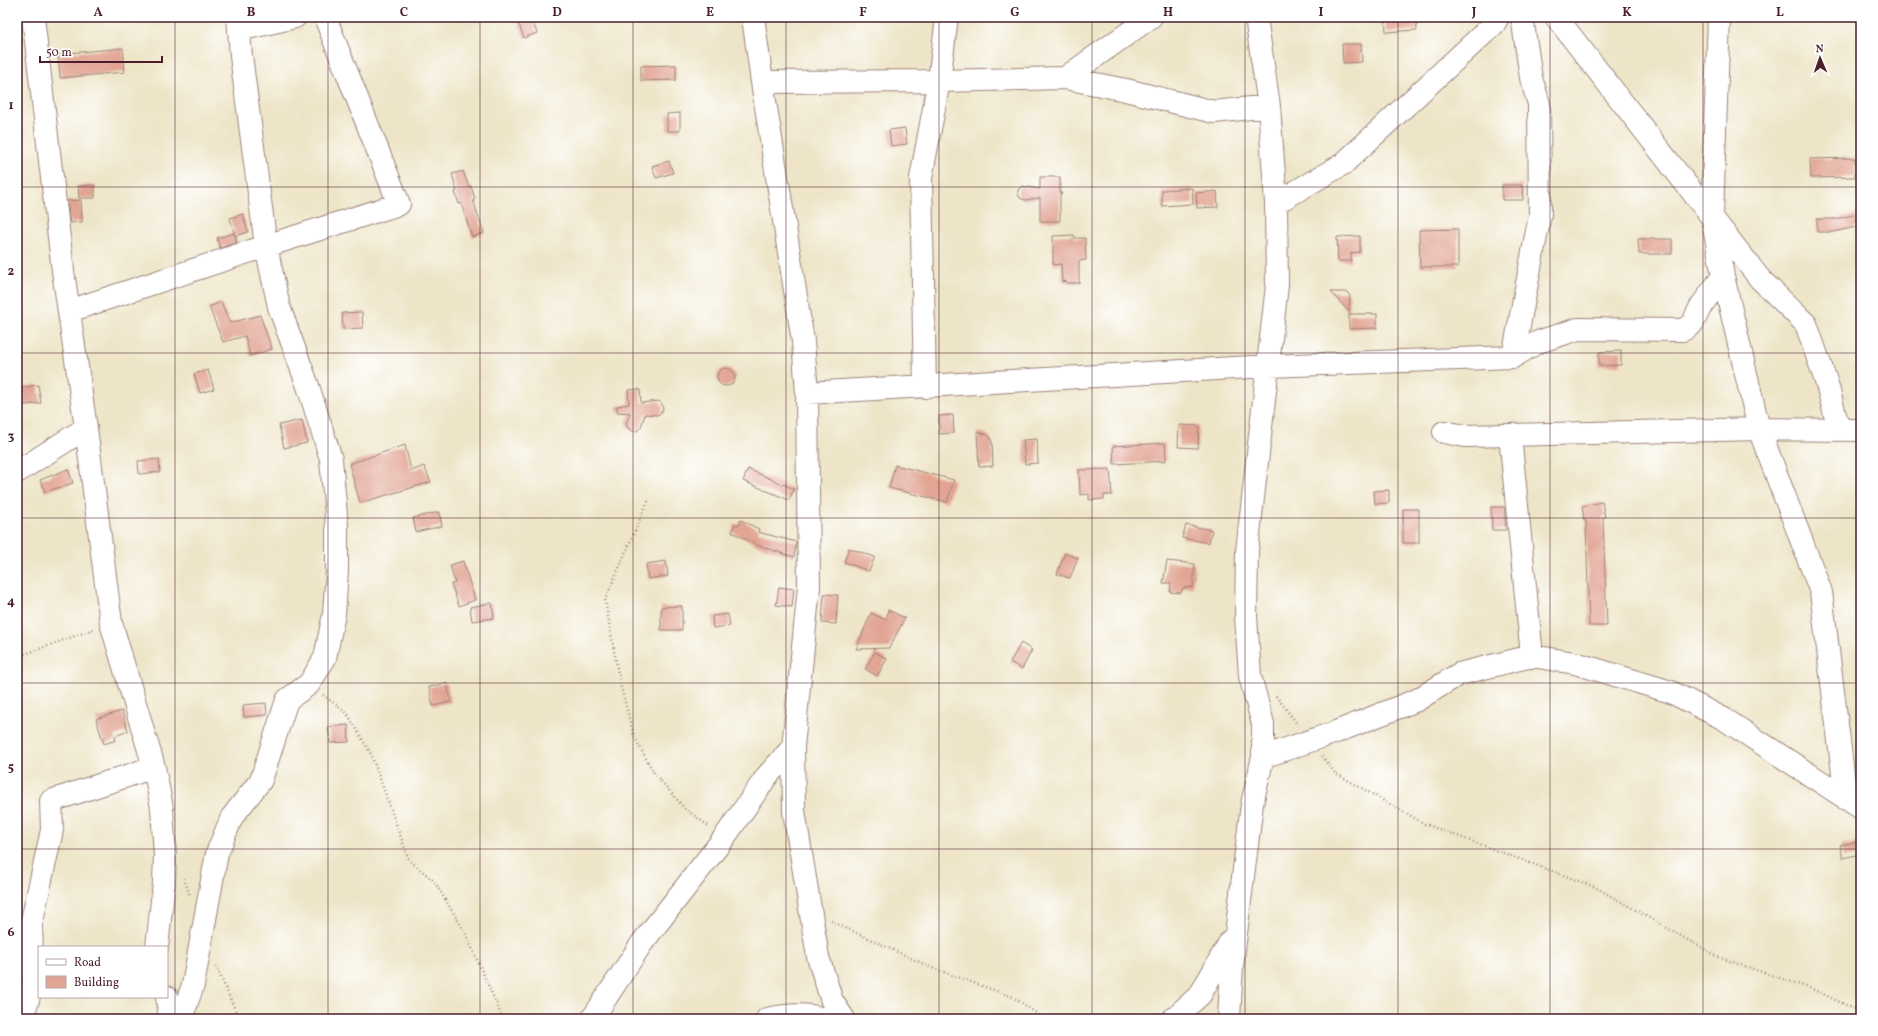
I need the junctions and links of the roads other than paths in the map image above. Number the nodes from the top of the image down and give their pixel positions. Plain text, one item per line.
1 (33, 17) edge
2 (295, 17) edge
3 (325, 17) edge
4 (753, 17) edge
5 (947, 17) edge
6 (1152, 17) edge
7 (1256, 17) edge
8 (1498, 17) edge
9 (1522, 17) edge
10 (1556, 17) edge
11 (1719, 17) edge
12 (239, 24) edge
13 (1065, 78) junction
14 (939, 81) junction
15 (762, 82) junction
16 (1268, 106) junction
17 (1276, 203) junction
18 (1712, 216) junction
19 (266, 246) junction
20 (1724, 276) junction
21 (69, 311) junction
22 (1513, 357) junction
23 (1268, 366) junction
24 (925, 387) junction
25 (807, 393) junction
26 (86, 428) junction
27 (1759, 429) junction
28 (1839, 430) junction
29 (1861, 430) edge
30 (1444, 432) dead end
31 (1510, 436) junction
32 (20, 467) edge
33 (1532, 656) junction
34 (793, 747) junction
35 (1263, 757) junction
36 (154, 767) junction
37 (1854, 804) edge
38 (1236, 930) junction
39 (157, 946) edge
40 (167, 998) edge
41 (22, 1019) edge
42 (170, 1019) edge
43 (181, 1019) edge
44 (592, 1019) edge
45 (767, 1019) edge
46 (824, 1019) edge
47 (844, 1019) edge
48 (1173, 1019) edge
49 (1228, 1019) edge

1 - 21 street
2 - 12 street
3 - 19 street
4 - 15 street
5 - 14 street
6 - 13 street
7 - 16 street
8 - 17 street
9 - 22 street
10 - 18 street
11 - 18 street
12 - 19 street
13 - 14 street
13 - 16 street
14 - 15 street
14 - 24 street
15 - 25 street
16 - 17 street
17 - 23 street
18 - 20 street
18 - 28 street
19 - 21 street
19 - 43 street
20 - 22 street
20 - 27 street
21 - 26 street
22 - 23 street
23 - 24 street
23 - 35 street
24 - 25 street
25 - 34 street
26 - 32 street
26 - 36 street
27 - 28 street
27 - 31 street
27 - 37 street
28 - 29 street
30 - 31 street
31 - 33 street
33 - 35 street
33 - 37 street
34 - 44 street
34 - 47 street
35 - 38 street
36 - 39 street
36 - 41 street
38 - 48 street
38 - 49 street
40 - 42 street
45 - 46 street

